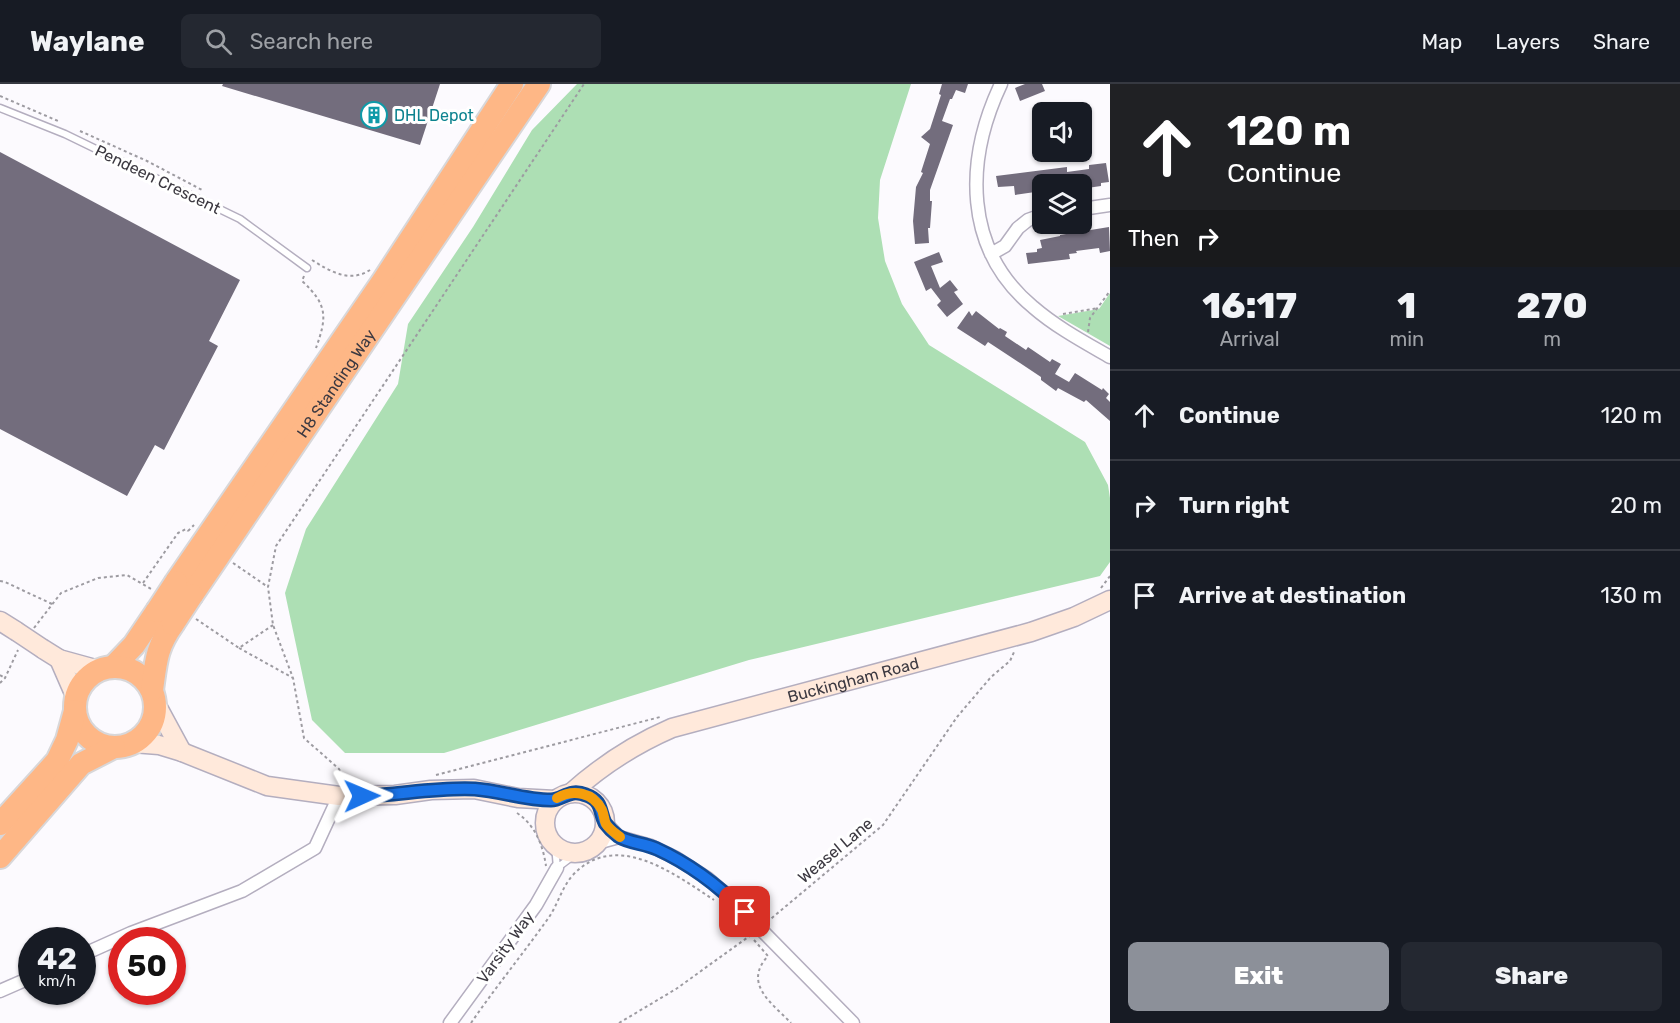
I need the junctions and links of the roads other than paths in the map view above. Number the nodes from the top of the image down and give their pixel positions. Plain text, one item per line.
1 (512, 84) edge
2 (539, 84) edge
3 (1001, 84) edge
4 (0, 108) edge
5 (1110, 205) edge
6 (1092, 208) edge
7 (1032, 219) edge
8 (991, 254) junction
9 (307, 268) road end
10 (1110, 357) edge
11 (203, 536) junction
12 (1110, 600) edge
13 (165, 617) junction
14 (0, 621) edge
15 (59, 659) junction
16 (106, 668) junction
17 (154, 697) junction
18 (76, 704) junction
19 (123, 745) junction
20 (182, 752) junction
21 (600, 769) junction
22 (339, 796) junction
23 (563, 797) junction
24 (514, 803) junction
25 (597, 803) junction
26 (605, 822) junction
27 (0, 824) edge
28 (545, 826) junction
29 (619, 837) junction
30 (597, 843) junction
31 (555, 845) junction
32 (578, 852) junction
33 (0, 857) edge
34 (554, 873) junction
35 (96, 949) edge
36 (18, 983) edge
37 (0, 991) edge
38 (450, 1023) edge
39 (853, 1023) edge

1 - 11 highway, H8 Standing Way
2 - 11 highway, H8 Standing Way
3 - 8 street
4 - 9 lane, Pendeen Crescent
5 - 6 street
7 - 8 street
8 - 10 street
11 - 13 highway, H8 Standing Way, bridge
12 - 21 main road, Buckingham Road
13 - 16 highway, H8 Standing Way
13 - 17 highway, H8 Standing Way
14 - 15 main road, bridge
15 - 16 main road
15 - 18 main road
16 - 17 highway
16 - 18 highway
17 - 19 highway
17 - 20 main road
18 - 19 highway
18 - 27 highway
19 - 20 main road
19 - 33 highway
20 - 22 main road
21 - 23 main road, Buckingham Road
21 - 25 main road
22 - 24 main road
22 - 35 street
23 - 24 main road
23 - 25 main road
23 - 28 main road
24 - 28 main road
25 - 26 main road
26 - 29 street
26 - 30 main road
28 - 31 main road
29 - 30 street
29 - 39 street
30 - 32 main road
31 - 32 main road
31 - 34 lane
32 - 34 lane
34 - 38 street, Varsity Way
36 - 37 street

